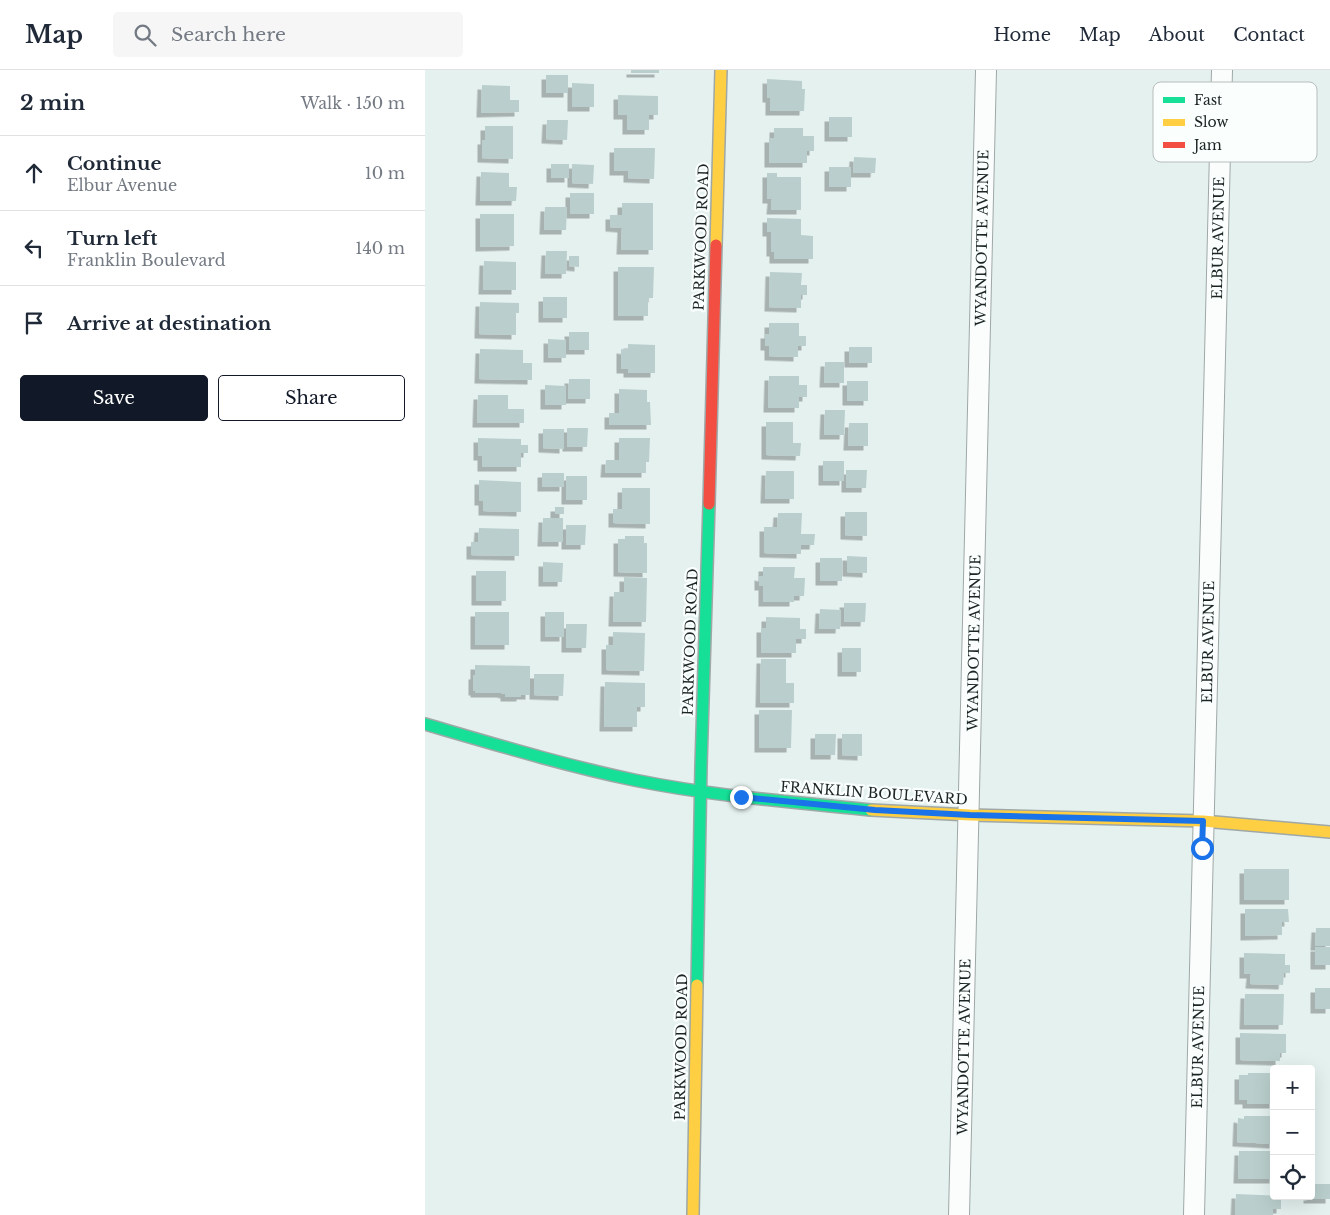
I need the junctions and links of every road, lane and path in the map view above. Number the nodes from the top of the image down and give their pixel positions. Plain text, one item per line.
1 (721, 70) edge
2 (986, 70) edge
3 (1220, 162) edge
4 (425, 724) edge
5 (701, 789) junction
6 (970, 815) junction
7 (1203, 821) junction
8 (1330, 832) edge
9 (693, 1215) edge
10 (959, 1215) edge
11 (1194, 1215) edge

1 - 5 street, PARKWOOD ROAD
2 - 6 street, WYANDOTTE AVENUE
3 - 7 street, ELBUR AVENUE
4 - 5 street, FRANKLIN BOULEVARD
5 - 6 street, FRANKLIN BOULEVARD
5 - 9 street, PARKWOOD ROAD
6 - 7 street, FRANKLIN BOULEVARD
6 - 10 street, WYANDOTTE AVENUE
7 - 8 street, FRANKLIN BOULEVARD
7 - 11 street, ELBUR AVENUE

